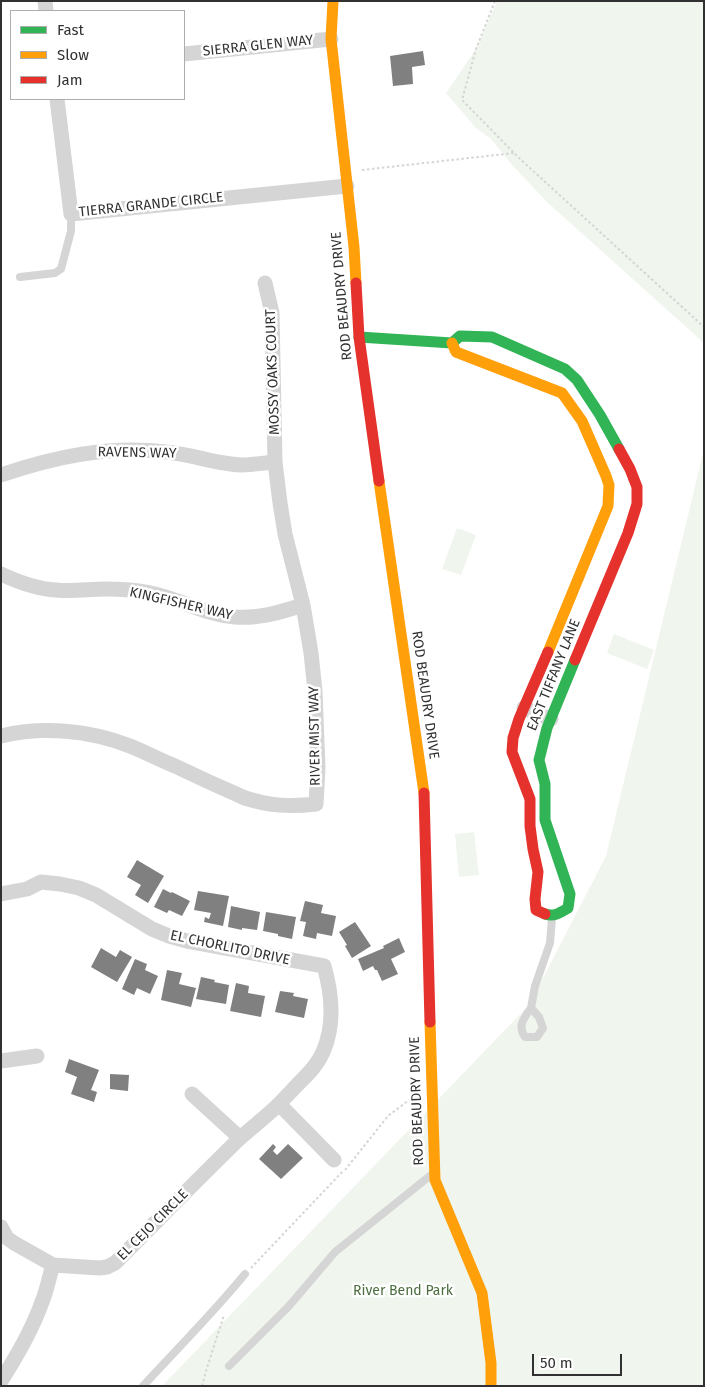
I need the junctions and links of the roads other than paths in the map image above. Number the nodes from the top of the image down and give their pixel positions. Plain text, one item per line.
1 (333, 1) edge
2 (331, 39) junction
3 (185, 54) edge
4 (57, 100) edge
5 (347, 179) junction
6 (71, 214) junction
7 (20, 277) dead end
8 (265, 283) dead end
9 (359, 337) junction
10 (452, 343) junction
11 (275, 462) junction
12 (1, 475) edge
13 (1, 574) edge
14 (303, 605) junction
15 (524, 708) junction
16 (551, 719) junction
17 (1, 736) edge
18 (1, 894) edge
19 (552, 916) junction
20 (324, 966) joint
21 (531, 1008) dead end
22 (36, 1056) dead end
23 (1, 1061) edge
24 (192, 1094) dead end
25 (279, 1104) junction
26 (240, 1138) junction
27 (339, 1165) road end
28 (434, 1172) junction
29 (1, 1227) edge
30 (53, 1265) junction
31 (246, 1274) road end
32 (229, 1366) dead end
33 (1, 1381) edge
34 (143, 1386) edge
35 (491, 1386) edge

1 - 2 street, ROD BEAUDRY DRIVE
2 - 3 street, SIERRA GLEN WAY
2 - 5 street, ROD BEAUDRY DRIVE
4 - 6 street, TIERRA GRANDE CIRCLE
5 - 6 street, TIERRA GRANDE CIRCLE
5 - 9 street, ROD BEAUDRY DRIVE
6 - 7 lane
8 - 11 street, MOSSY OAKS COURT
9 - 10 street, EAST TIFFANY LANE
9 - 28 street, ROD BEAUDRY DRIVE
10 - 15 street, EAST TIFFANY LANE
10 - 16 street, EAST TIFFANY LANE
11 - 12 street, RAVENS WAY
11 - 14 street, RIVER MIST WAY
13 - 14 street, KINGFISHER WAY
14 - 17 street, RIVER MIST WAY
15 - 16 street
15 - 19 street, EAST TIFFANY LANE
16 - 19 street, EAST TIFFANY LANE
18 - 20 street, EL CHORLITO DRIVE
19 - 21 lane
20 - 25 street, EL CEJO CIRCLE
22 - 23 street
24 - 26 street
25 - 26 street, EL CEJO CIRCLE
25 - 27 street
26 - 30 street, EL CEJO CIRCLE
28 - 32 lane
28 - 35 street, ROD BEAUDRY DRIVE
29 - 30 street, EL CEJO CIRCLE
30 - 33 street
31 - 34 lane

